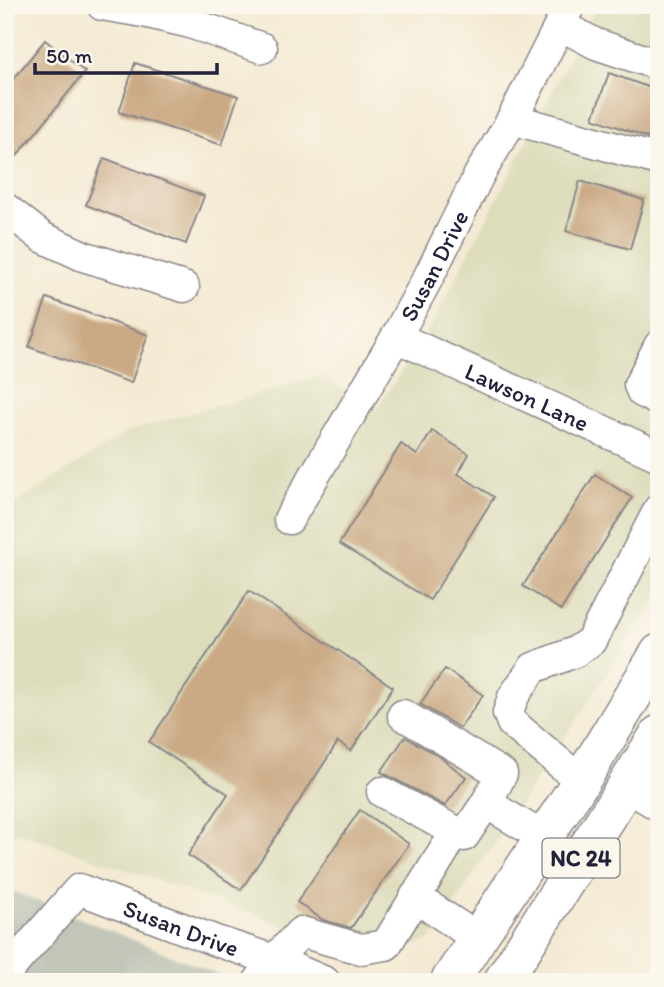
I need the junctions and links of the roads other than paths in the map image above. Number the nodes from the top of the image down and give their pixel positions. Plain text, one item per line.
1 (102, 5) edge
2 (565, 15) edge
3 (262, 48) dead end
4 (659, 65) edge
5 (512, 119) junction
6 (659, 160) edge
7 (5, 208) edge
8 (184, 287) dead end
9 (396, 337) junction
10 (659, 346) edge
11 (659, 401) edge
12 (659, 456) edge
13 (659, 509) edge
14 (289, 519) dead end
15 (659, 653) edge
16 (403, 715) dead end
17 (659, 734) edge
18 (581, 780) junction
19 (626, 786) junction
20 (382, 792) dead end
21 (486, 803) junction
22 (659, 806) edge
23 (543, 837) junction
24 (445, 849) dead end
25 (415, 897) junction
26 (477, 938) junction
27 (266, 971) edge
28 (5, 974) edge
29 (324, 982) edge
30 (449, 982) edge
31 (502, 982) edge

1 - 3 street
2 - 4 street
2 - 5 street, Susan Drive
5 - 6 street
5 - 9 street, Susan Drive
7 - 8 street
9 - 12 street, Lawson Lane
9 - 14 street, Susan Drive
10 - 11 street
13 - 18 street
15 - 18 main road, NC 24
16 - 21 street
17 - 19 main road, NC 24
18 - 23 main road, NC 24
19 - 22 street
19 - 31 main road, NC 24
20 - 21 street
21 - 23 street
23 - 26 main road, NC 24
24 - 25 street
25 - 26 street
25 - 27 street
26 - 30 main road, NC 24
27 - 28 street, Susan Drive
27 - 29 street, Susan Drive

